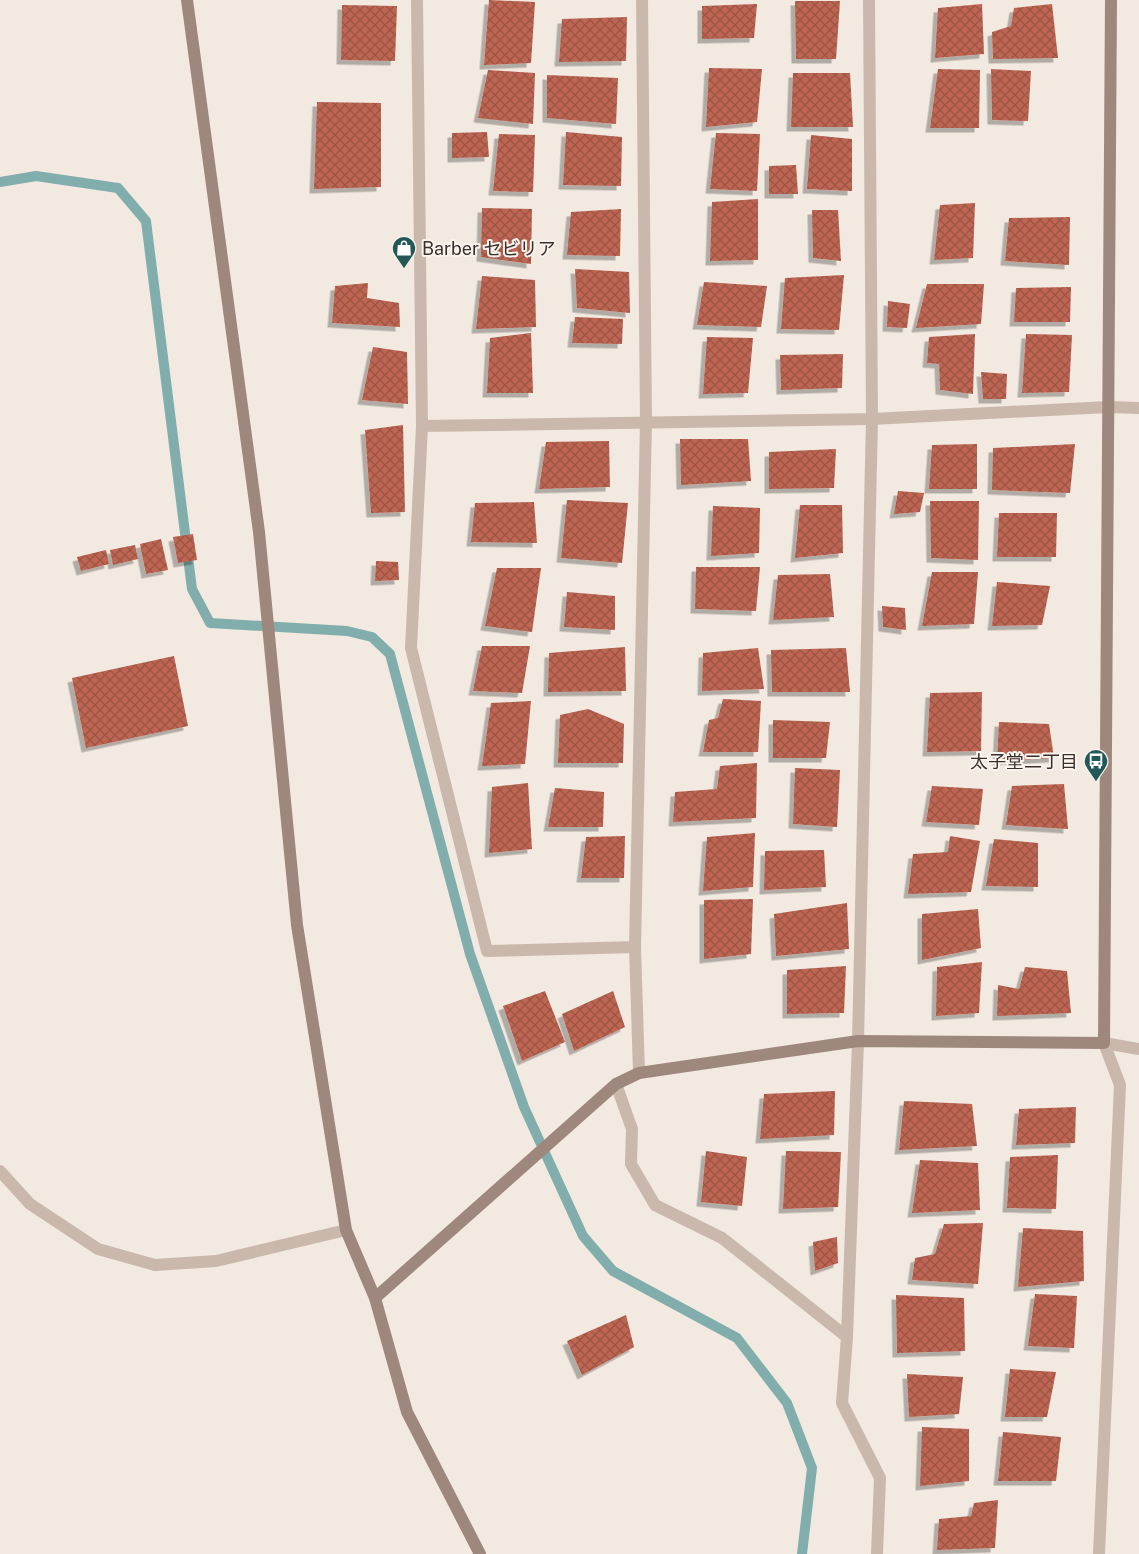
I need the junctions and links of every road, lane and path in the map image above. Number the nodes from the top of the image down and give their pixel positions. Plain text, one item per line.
1 (187, 0) edge
2 (418, 0) edge
3 (642, 0) edge
4 (869, 0) edge
5 (1111, 0) edge
6 (1108, 407) junction
7 (1139, 408) edge
8 (872, 419) junction
9 (646, 421) junction
10 (422, 426) junction
11 (634, 948) junction
12 (858, 1041) junction
13 (1104, 1043) junction
14 (1139, 1049) edge
15 (639, 1073) junction
16 (616, 1084) junction
17 (0, 1171) edge
18 (346, 1230) junction
19 (375, 1298) junction
20 (846, 1337) junction
21 (480, 1554) edge
22 (877, 1554) edge
23 (1099, 1554) edge

1 - 18 street
2 - 10 street
3 - 9 street
4 - 8 street
5 - 6 street
6 - 7 street
6 - 8 street
6 - 13 street
8 - 9 street
8 - 12 street
9 - 10 street
9 - 11 street
10 - 11 street
11 - 15 street
12 - 13 street
12 - 15 street
12 - 20 street
13 - 14 street
13 - 23 street
15 - 16 street
16 - 19 street
16 - 20 street
17 - 18 street
18 - 19 street
19 - 21 street
20 - 22 street

